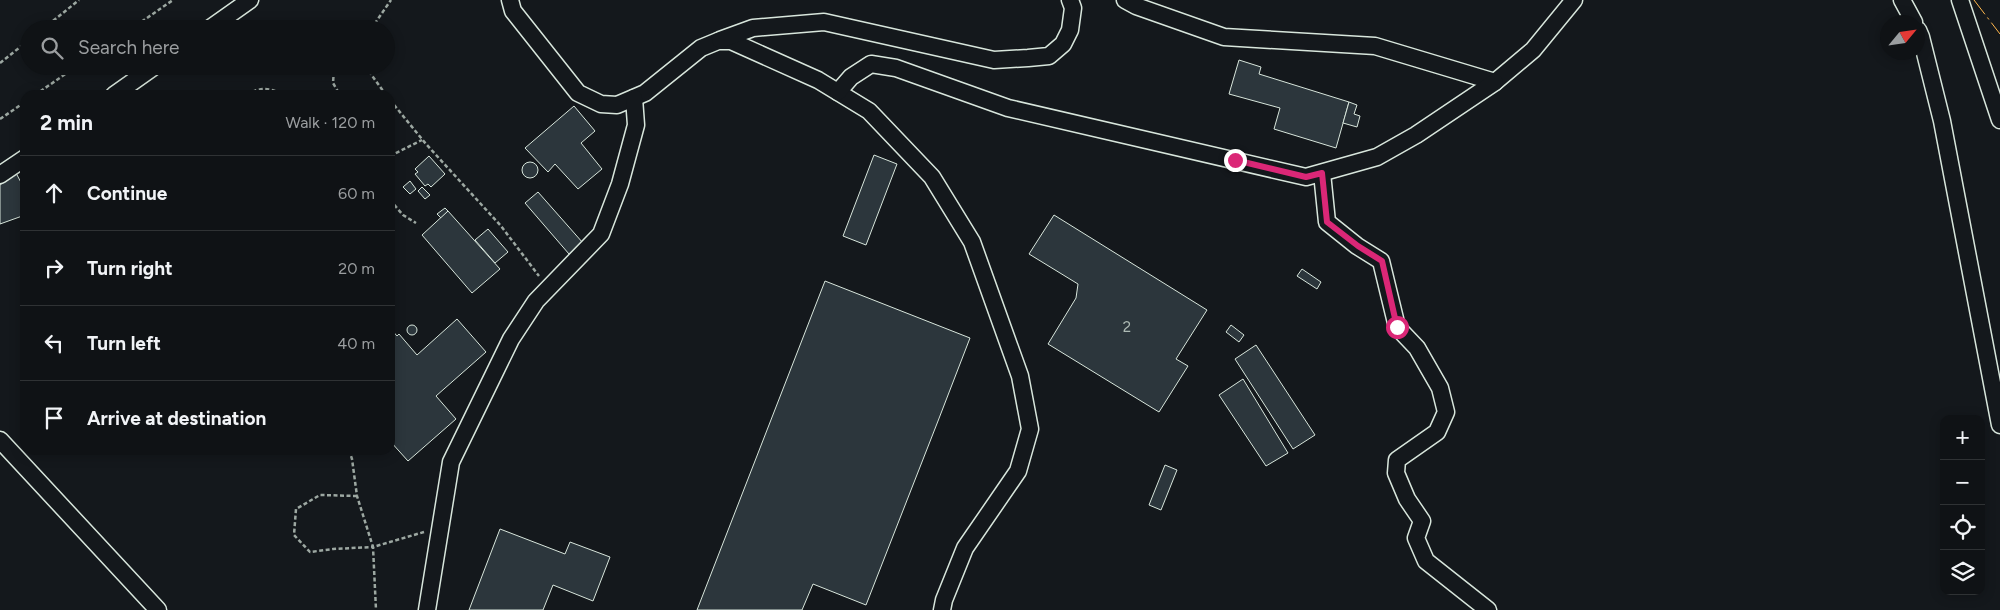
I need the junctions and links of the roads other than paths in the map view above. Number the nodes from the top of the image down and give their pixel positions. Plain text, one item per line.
1 (250, 0) edge
2 (510, 0) edge
3 (1070, 0) edge
4 (1125, 0) edge
5 (1574, 0) edge
6 (1902, 0) edge
7 (1960, 0) edge
8 (1910, 15) edge
9 (222, 20) edge
10 (718, 41) junction
11 (1925, 53) edge
12 (142, 75) edge
13 (1496, 82) junction
14 (121, 90) edge
15 (838, 92) junction
16 (634, 98) junction
17 (2000, 120) edge
18 (20, 161) edge
19 (1322, 173) junction
20 (0, 175) edge
21 (2000, 425) edge
22 (0, 440) edge
23 (158, 610) edge
24 (427, 610) edge
25 (942, 610) edge
26 (1488, 610) edge

1 - 9 street
2 - 16 street
3 - 10 street
4 - 13 street
5 - 13 street
6 - 8 street
7 - 17 street
10 - 15 street
10 - 16 street
11 - 21 street
12 - 14 street
13 - 19 street
15 - 19 street
15 - 25 street
16 - 24 street
18 - 20 street
19 - 26 street
22 - 23 street

